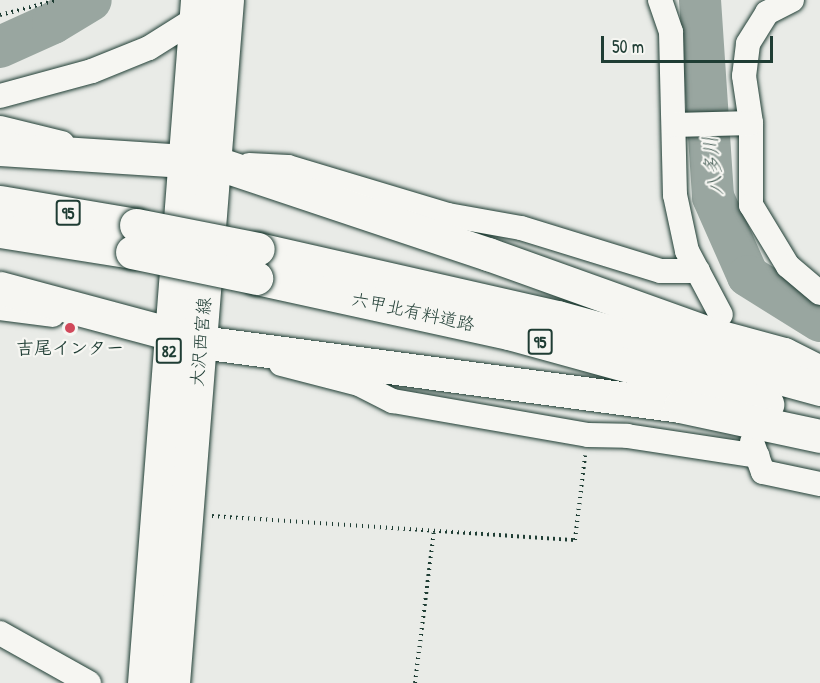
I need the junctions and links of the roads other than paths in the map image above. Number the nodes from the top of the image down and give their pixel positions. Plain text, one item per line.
1 (660, 0) edge
2 (792, 0) edge
3 (213, 4) edge
4 (0, 96) edge
5 (748, 123) junction
6 (679, 125) junction
7 (0, 128) edge
8 (0, 149) edge
9 (101, 154) junction
10 (201, 162) junction
11 (0, 202) edge
12 (0, 231) edge
13 (134, 238) junction
14 (257, 263) junction
15 (698, 271) junction
16 (0, 288) edge
17 (820, 293) edge
18 (0, 308) edge
19 (721, 315) dead end
20 (124, 324) junction
21 (186, 339) junction
22 (254, 351) junction
23 (820, 372) edge
24 (820, 389) edge
25 (820, 420) edge
26 (820, 436) edge
27 (820, 484) edge
28 (0, 633) edge
29 (89, 683) edge
30 (144, 683) edge
31 (173, 683) edge

1 - 6 street
2 - 5 street
3 - 4 street
3 - 10 main road, 大沢西宮線 / 82
5 - 6 street
5 - 17 street
6 - 15 street
7 - 9 street
8 - 9 main road
9 - 10 main road
10 - 15 street
10 - 21 main road, 大沢西宮線 / 82
10 - 23 main road
11 - 13 main road, 六甲北有料道路 / 95
12 - 13 main road, 六甲北有料道路 / 95
13 - 14 main road, 六甲北有料道路 / 95, bridge
14 - 24 main road, 六甲北有料道路 / 95
14 - 25 main road, 六甲北有料道路 / 95
15 - 19 street
16 - 20 main road
18 - 20 street
20 - 21 main road
21 - 22 main road
21 - 30 main road, 大沢西宮線 / 82
21 - 31 main road, 大沢西宮線 / 82
22 - 26 main road
22 - 27 street
28 - 29 street

